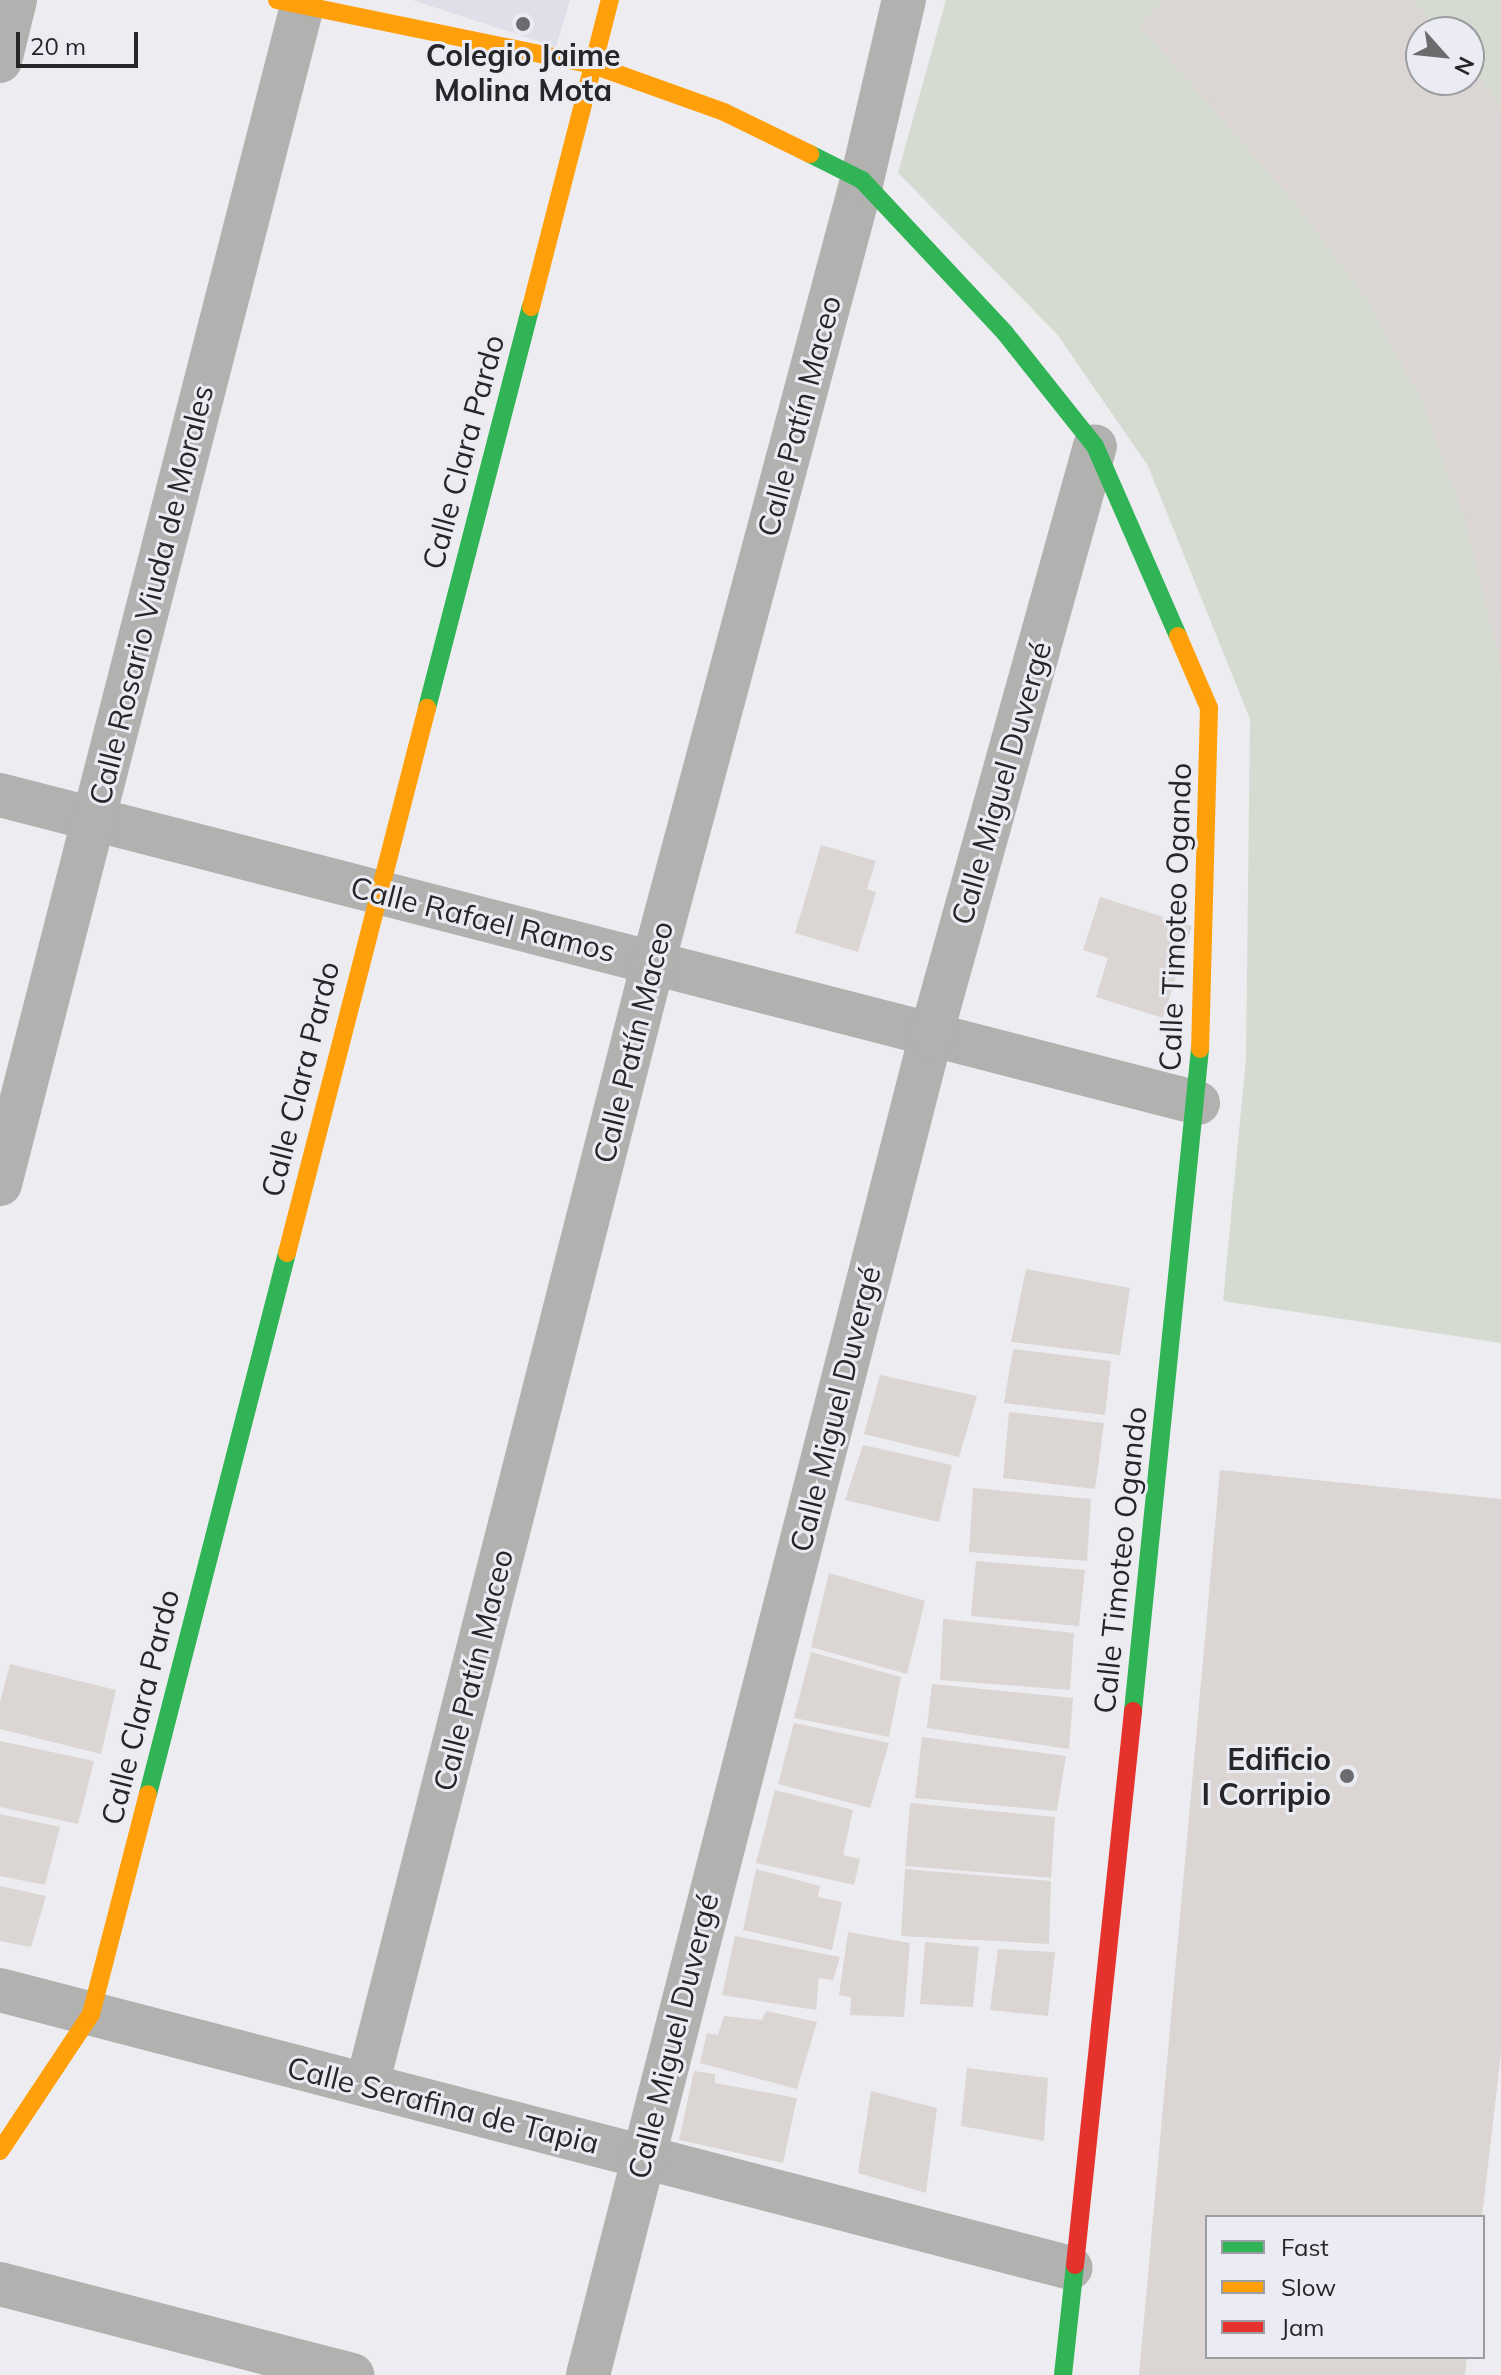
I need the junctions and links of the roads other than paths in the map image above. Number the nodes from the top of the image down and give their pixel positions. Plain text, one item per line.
1 (15, 0) edge
2 (610, 0) edge
3 (904, 0) edge
4 (289, 3) edge
5 (0, 61) edge
6 (593, 65) junction
7 (862, 180) junction
8 (1095, 446) junction
9 (0, 795) edge
10 (94, 819) junction
11 (377, 891) junction
12 (653, 963) junction
13 (931, 1035) junction
14 (1198, 1103) junction
15 (0, 1184) edge
16 (0, 1990) edge
17 (91, 2014) junction
18 (367, 2085) junction
19 (0, 2151) edge
20 (642, 2156) junction
21 (1071, 2268) junction
22 (0, 2284) edge
23 (352, 2375) edge
24 (588, 2375) edge
25 (1063, 2375) edge

1 - 5 street
2 - 6 street, Calle Clara Pardo
3 - 7 street, Calle Patín Maceo
4 - 6 street, Calle Timoteo Ogando
4 - 10 street, Calle Rosario Viuda de Morales
6 - 7 street, Calle Timoteo Ogando
6 - 11 street, Calle Clara Pardo
7 - 8 street, Calle Timoteo Ogando
7 - 12 street, Calle Patín Maceo
8 - 13 street, Calle Miguel Duvergé
8 - 14 street, Calle Timoteo Ogando
9 - 10 street, Calle Rafael Ramos
10 - 11 street, Calle Rafael Ramos
10 - 15 street, Calle Rosario Viuda de Morales
11 - 12 street, Calle Rafael Ramos
11 - 17 street, Calle Clara Pardo
12 - 13 street, Calle Rafael Ramos
12 - 18 street, Calle Patín Maceo
13 - 14 street, Calle Rafael Ramos
13 - 20 street, Calle Miguel Duvergé
14 - 21 street, Calle Timoteo Ogando
16 - 17 street, Calle Serafina de Tapia
17 - 18 street, Calle Serafina de Tapia
17 - 19 street, Calle Clara Pardo
18 - 20 street, Calle Serafina de Tapia
20 - 21 street, Calle Serafina de Tapia
20 - 24 street, Calle Miguel Duvergé
21 - 25 street, Calle Timoteo Ogando
22 - 23 street

